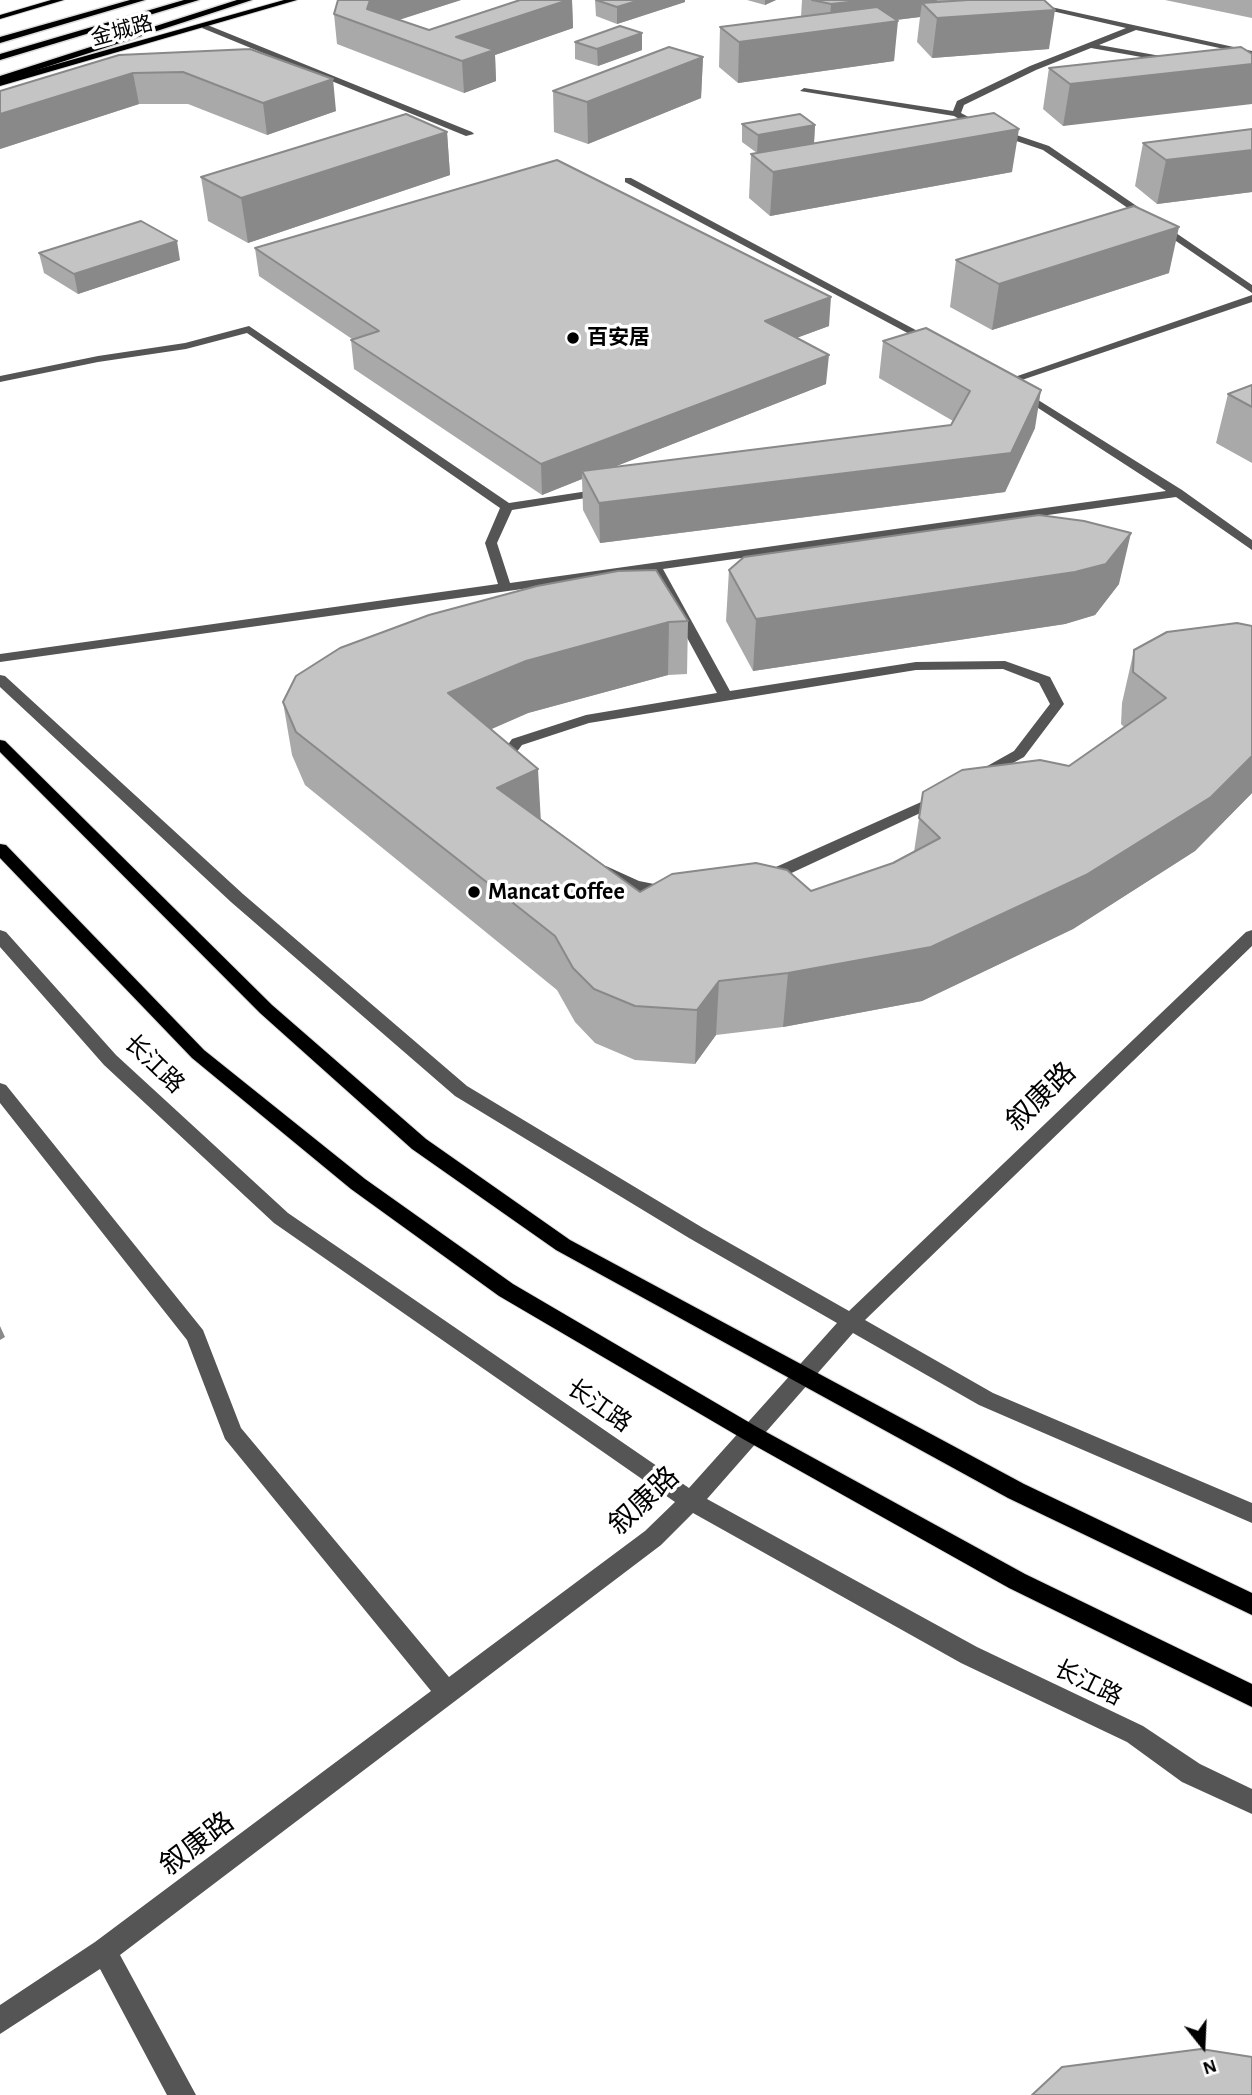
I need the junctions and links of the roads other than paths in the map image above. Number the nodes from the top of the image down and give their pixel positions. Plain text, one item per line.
1 (60, 0) edge
2 (140, 0) edge
3 (194, 0) edge
4 (247, 0) edge
5 (293, 0) edge
6 (1015, 1) edge
7 (70, 7) dead end
8 (0, 17) edge
9 (205, 26) junction
10 (0, 27) edge
11 (1134, 28) junction
12 (0, 40) edge
13 (1093, 46) junction
14 (1252, 53) edge
15 (0, 57) edge
16 (1188, 64) edge
17 (0, 81) edge
18 (804, 91) dead end
19 (956, 114) junction
20 (469, 134) dead end
21 (628, 180) dead end
22 (1252, 290) edge
23 (1252, 298) edge
24 (945, 349) edge
25 (994, 375) edge
26 (0, 379) edge
27 (1006, 382) junction
28 (614, 489) edge
29 (1178, 493) junction
30 (507, 506) junction
31 (1252, 546) edge
32 (654, 566) junction
33 (505, 587) junction
34 (0, 658) edge
35 (0, 679) edge
36 (726, 696) junction
37 (0, 744) edge
38 (510, 780) edge
39 (0, 849) edge
40 (590, 864) edge
41 (751, 885) edge
42 (679, 893) edge
43 (0, 936) edge
44 (1252, 936) edge
45 (0, 1090) edge
46 (850, 1322) junction
47 (804, 1374) junction
48 (750, 1433) junction
49 (691, 1501) junction
50 (1252, 1513) edge
51 (1252, 1604) edge
52 (447, 1693) junction
53 (1252, 1696) edge
54 (1252, 1802) edge
55 (104, 1951) junction
56 (0, 2021) edge
57 (182, 2095) edge

1 - 8 main road
2 - 12 highway
3 - 15 highway
4 - 17 highway
5 - 9 main road, 金城路
6 - 11 street
7 - 10 highway
9 - 17 main road, 金城路
9 - 20 street
11 - 13 street
11 - 14 street
13 - 16 street
13 - 19 street
18 - 19 street
19 - 22 street
21 - 24 street
23 - 27 street
25 - 27 street
26 - 30 street
27 - 29 street
28 - 30 street
29 - 31 street
29 - 32 street
30 - 33 street
32 - 33 street
32 - 36 street
33 - 34 street
35 - 46 street
36 - 38 street
36 - 41 street
37 - 47 main road
39 - 48 main road, 长江路
40 - 42 street
43 - 49 street, 长江路
44 - 46 street, 叙康路
45 - 52 street
46 - 47 street, 叙康路
46 - 50 street
47 - 48 street, 叙康路
47 - 51 main road
48 - 49 street, 叙康路
48 - 53 main road, 长江路
49 - 52 street, 叙康路
49 - 54 street, 长江路
52 - 55 street, 叙康路
55 - 56 street, 叙康路
55 - 57 street

